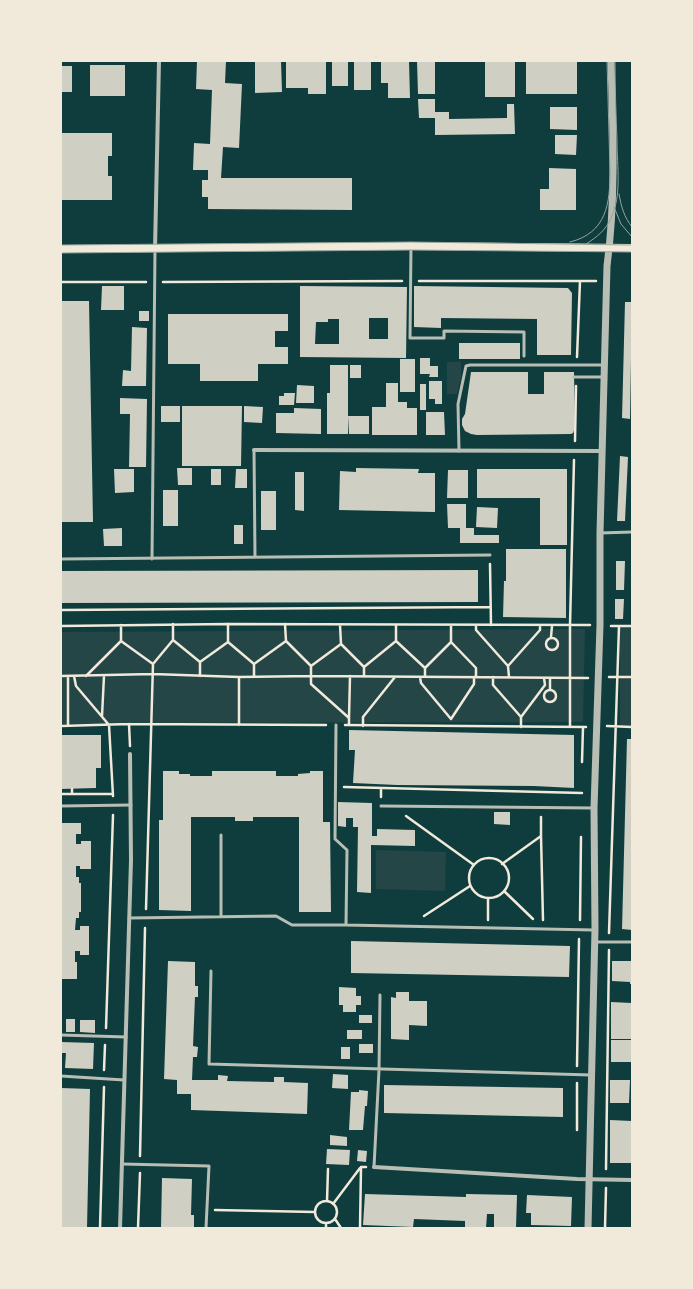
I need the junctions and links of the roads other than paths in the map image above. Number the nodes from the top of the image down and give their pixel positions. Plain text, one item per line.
1 (159, 61) edge
2 (611, 61) edge
3 (411, 246) junction
4 (610, 248) junction
5 (632, 248) edge
6 (61, 249) edge
7 (155, 249) junction
8 (524, 356) dead end
9 (605, 365) junction
10 (574, 377) dead end
11 (605, 377) junction
12 (254, 450) joint
13 (459, 451) junction
14 (603, 451) junction
15 (632, 532) edge
16 (600, 533) junction
17 (490, 555) road end
18 (255, 557) junction
19 (61, 559) edge
20 (152, 559) junction
21 (336, 725) dead end
22 (130, 754) road end
23 (131, 805) junction
24 (61, 806) edge
25 (381, 806) dead end
26 (594, 808) junction
27 (221, 835) dead end
28 (221, 916) junction
29 (129, 918) junction
30 (346, 925) junction
31 (595, 930) junction
32 (594, 942) junction
33 (632, 942) edge
34 (211, 971) dead end
35 (380, 995) dead end
36 (61, 1034) edge
37 (126, 1037) junction
38 (379, 1070) junction
39 (592, 1075) junction
40 (61, 1076) edge
41 (124, 1080) junction
42 (122, 1164) junction
43 (374, 1167) joint
44 (589, 1179) junction
45 (632, 1180) edge
46 (120, 1228) edge
47 (206, 1228) edge
48 (588, 1228) edge

1 - 7 street
2 - 4 street
3 - 4 main road
3 - 7 main road
3 - 8 lane
4 - 5 main road
4 - 9 street
6 - 7 main road
7 - 20 lane
9 - 11 street
9 - 13 lane
10 - 11 lane
11 - 14 street
12 - 13 street
12 - 18 lane
13 - 14 street
14 - 16 street
15 - 16 lane
16 - 26 street
17 - 18 lane
18 - 20 lane
19 - 20 lane
21 - 30 lane
22 - 23 street
23 - 24 lane
23 - 29 street
25 - 26 lane
26 - 31 street
27 - 28 lane
28 - 29 lane
28 - 30 lane
29 - 37 street
30 - 31 lane
31 - 32 street
32 - 33 lane
32 - 39 street
34 - 38 lane
35 - 38 lane
36 - 37 lane
37 - 41 street
38 - 39 lane
38 - 43 lane
39 - 44 street
40 - 41 lane
41 - 42 street
42 - 46 street
42 - 47 lane
43 - 44 street
44 - 45 street
44 - 48 street

